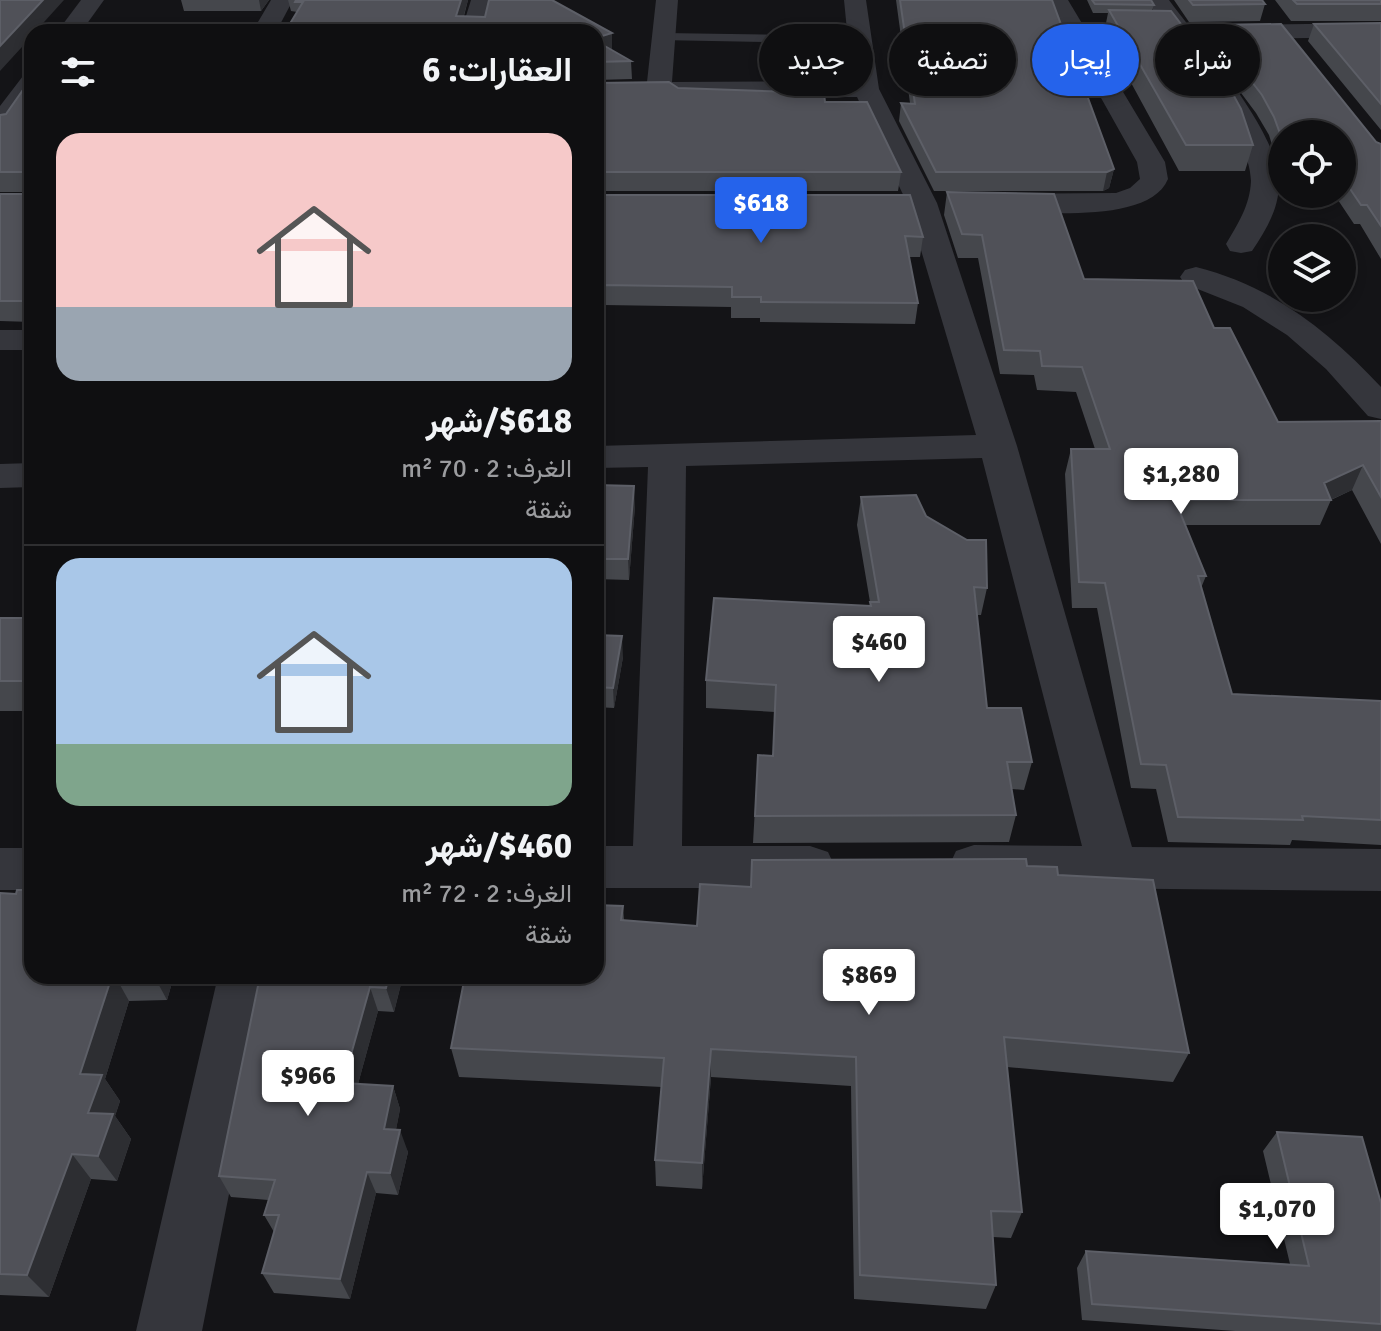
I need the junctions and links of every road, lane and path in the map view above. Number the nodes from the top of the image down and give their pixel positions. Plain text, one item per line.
1 (93, 0) edge
2 (282, 0) edge
3 (482, 0) edge
4 (667, 0) edge
5 (855, 0) edge
6 (1263, 5) edge
7 (1063, 11) edge
8 (1150, 12) edge
9 (1100, 23) dead end
10 (75, 24) edge
11 (268, 24) edge
12 (475, 24) edge
13 (857, 24) edge
14 (1170, 24) edge
15 (1260, 30) edge
16 (1284, 31) junction
17 (1378, 33) edge
18 (664, 37) junction
19 (759, 38) edge
20 (1303, 55) edge
21 (0, 81) edge
22 (24, 84) edge
23 (659, 89) junction
24 (759, 89) edge
25 (604, 90) edge
26 (24, 93) edge
27 (870, 96) edge
28 (1225, 96) edge
29 (0, 125) edge
30 (1268, 151) edge
31 (1268, 179) edge
32 (933, 203) junction
33 (1241, 244) dead end
34 (1196, 277) dead end
35 (0, 340) edge
36 (24, 340) edge
37 (1381, 408) edge
38 (998, 446) junction
39 (667, 455) junction
40 (604, 457) edge
41 (24, 475) edge
42 (0, 476) edge
43 (1112, 866) junction
44 (604, 867) edge
45 (657, 867) junction
46 (861, 867) edge
47 (924, 867) edge
48 (0, 869) edge
49 (24, 869) edge
50 (1381, 870) edge
51 (243, 984) edge
52 (169, 1331) edge

1 - 10 street
2 - 11 street
3 - 12 street
4 - 18 street
5 - 13 street
6 - 16 street
7 - 9 street
7 - 32 street
8 - 14 street
15 - 16 street
16 - 17 street
16 - 20 street
18 - 19 lane
18 - 23 street
21 - 22 street
23 - 24 street
23 - 25 street
26 - 29 street
27 - 32 street
28 - 30 street
31 - 33 street
32 - 38 street
34 - 37 street
35 - 36 street
38 - 39 street
38 - 43 street
39 - 40 street
39 - 45 street
41 - 42 street
43 - 47 street
43 - 50 street
44 - 45 street
45 - 46 street
48 - 49 street
51 - 52 street

